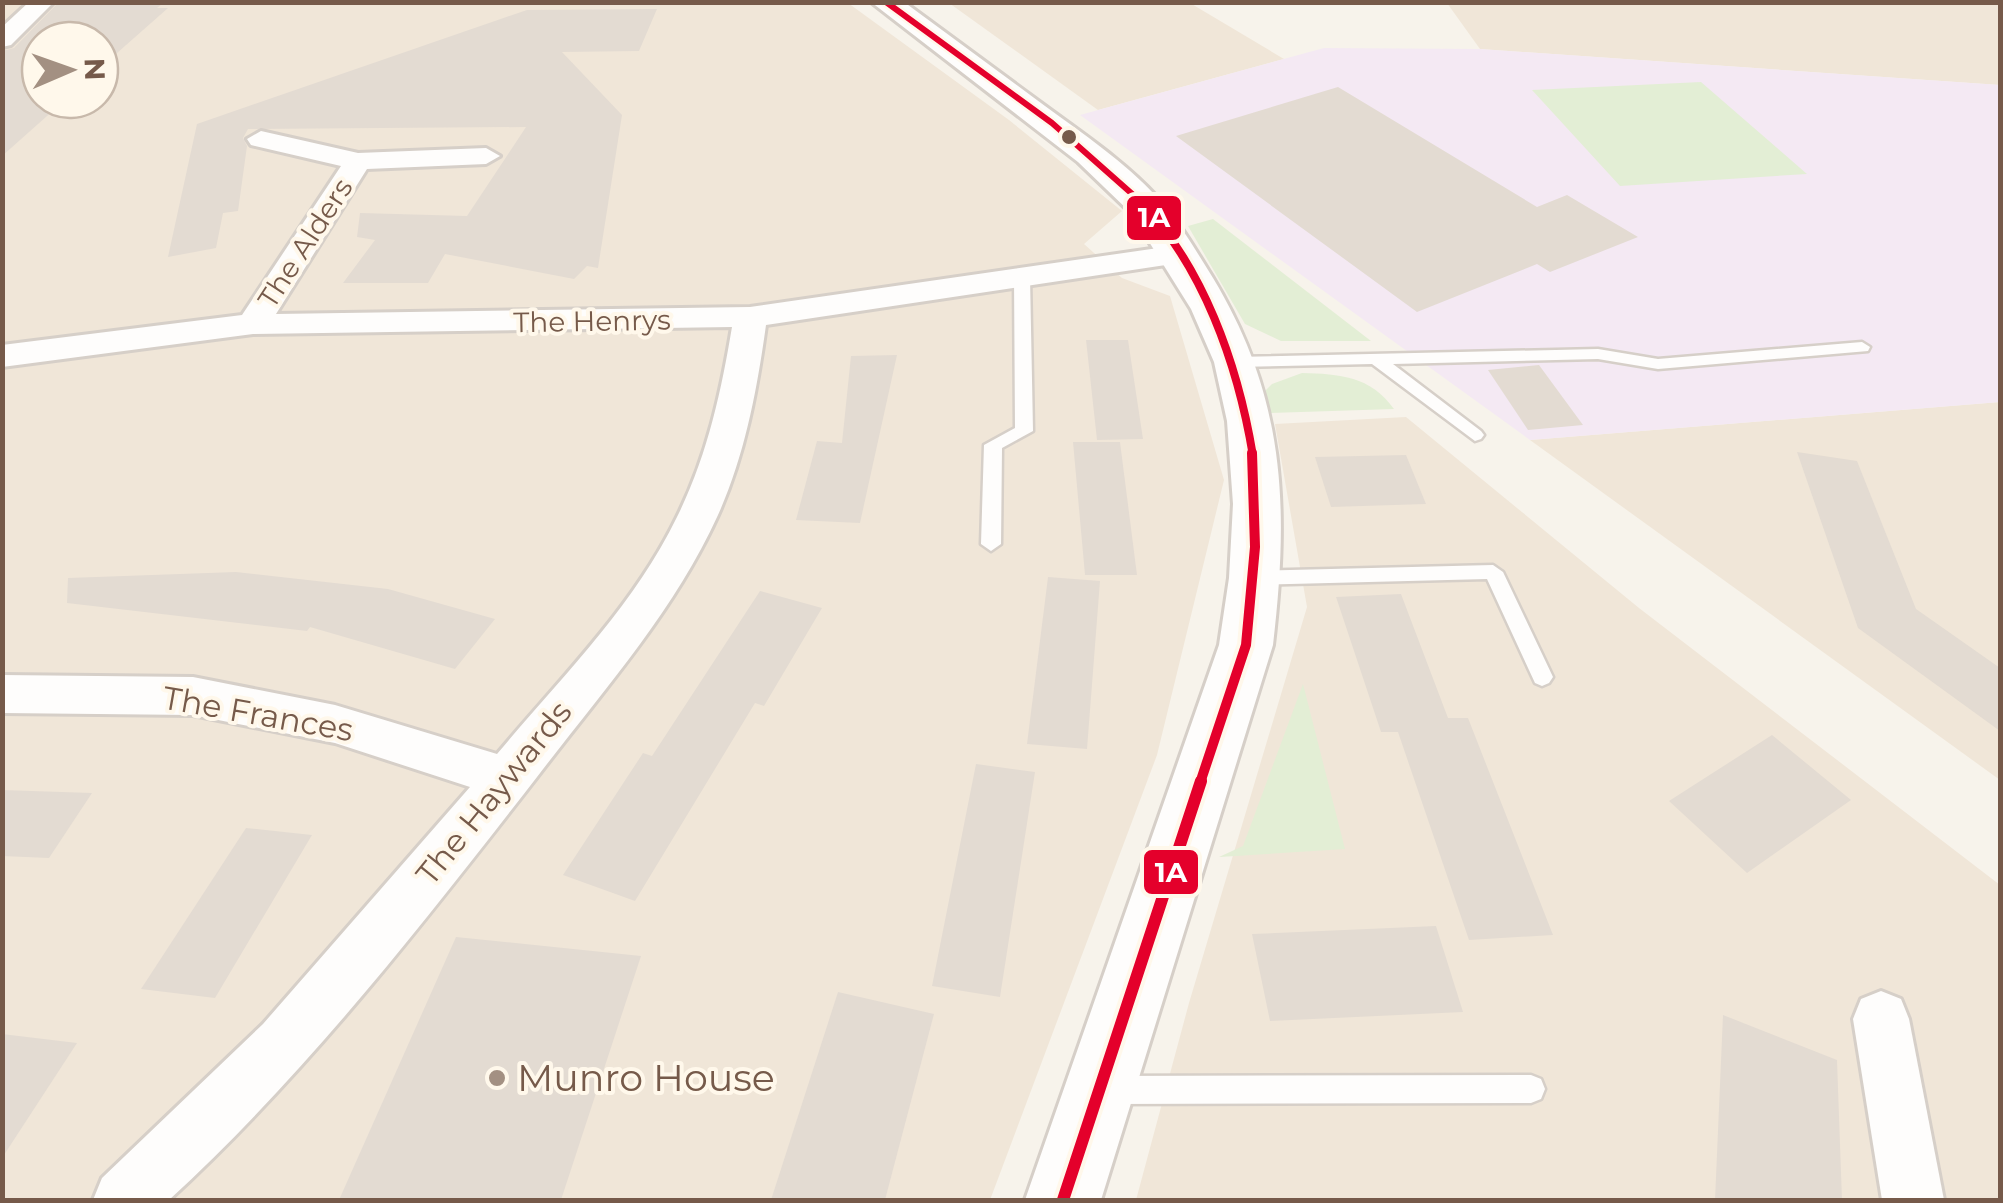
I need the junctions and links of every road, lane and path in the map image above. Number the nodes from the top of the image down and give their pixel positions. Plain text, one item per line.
1 (43, 2) edge
2 (885, 2) edge
3 (2, 40) edge
4 (262, 138) dead end
5 (486, 156) dead end
6 (358, 161) junction
7 (1179, 254) junction
8 (1022, 277) junction
9 (750, 317) junction
10 (253, 324) junction
11 (1862, 347) dead end
12 (2, 356) edge
13 (1376, 359) junction
14 (1235, 362) junction
15 (1475, 435) dead end
16 (991, 544) dead end
17 (1255, 578) junction
18 (1542, 677) dead end
19 (2, 694) edge
20 (507, 778) junction
21 (1880, 1019) dead end
22 (1531, 1088) dead end
23 (1100, 1090) junction
24 (124, 1200) edge
25 (1063, 1200) edge
26 (1913, 1200) edge

1 - 3 street
2 - 7 street
4 - 6 street, The Alders
5 - 6 street, The Alders
6 - 10 street, The Alders
7 - 8 street, The Henrys
7 - 14 street
8 - 9 street, The Henrys
8 - 16 lane
9 - 10 street, The Henrys
9 - 20 street, The Haywards
10 - 12 street, The Henrys
11 - 13 lane
13 - 14 lane
13 - 15 lane
14 - 17 street
17 - 18 lane
17 - 23 street
19 - 20 street, The Frances
20 - 24 street, The Haywards
21 - 26 street
22 - 23 lane
23 - 25 street

